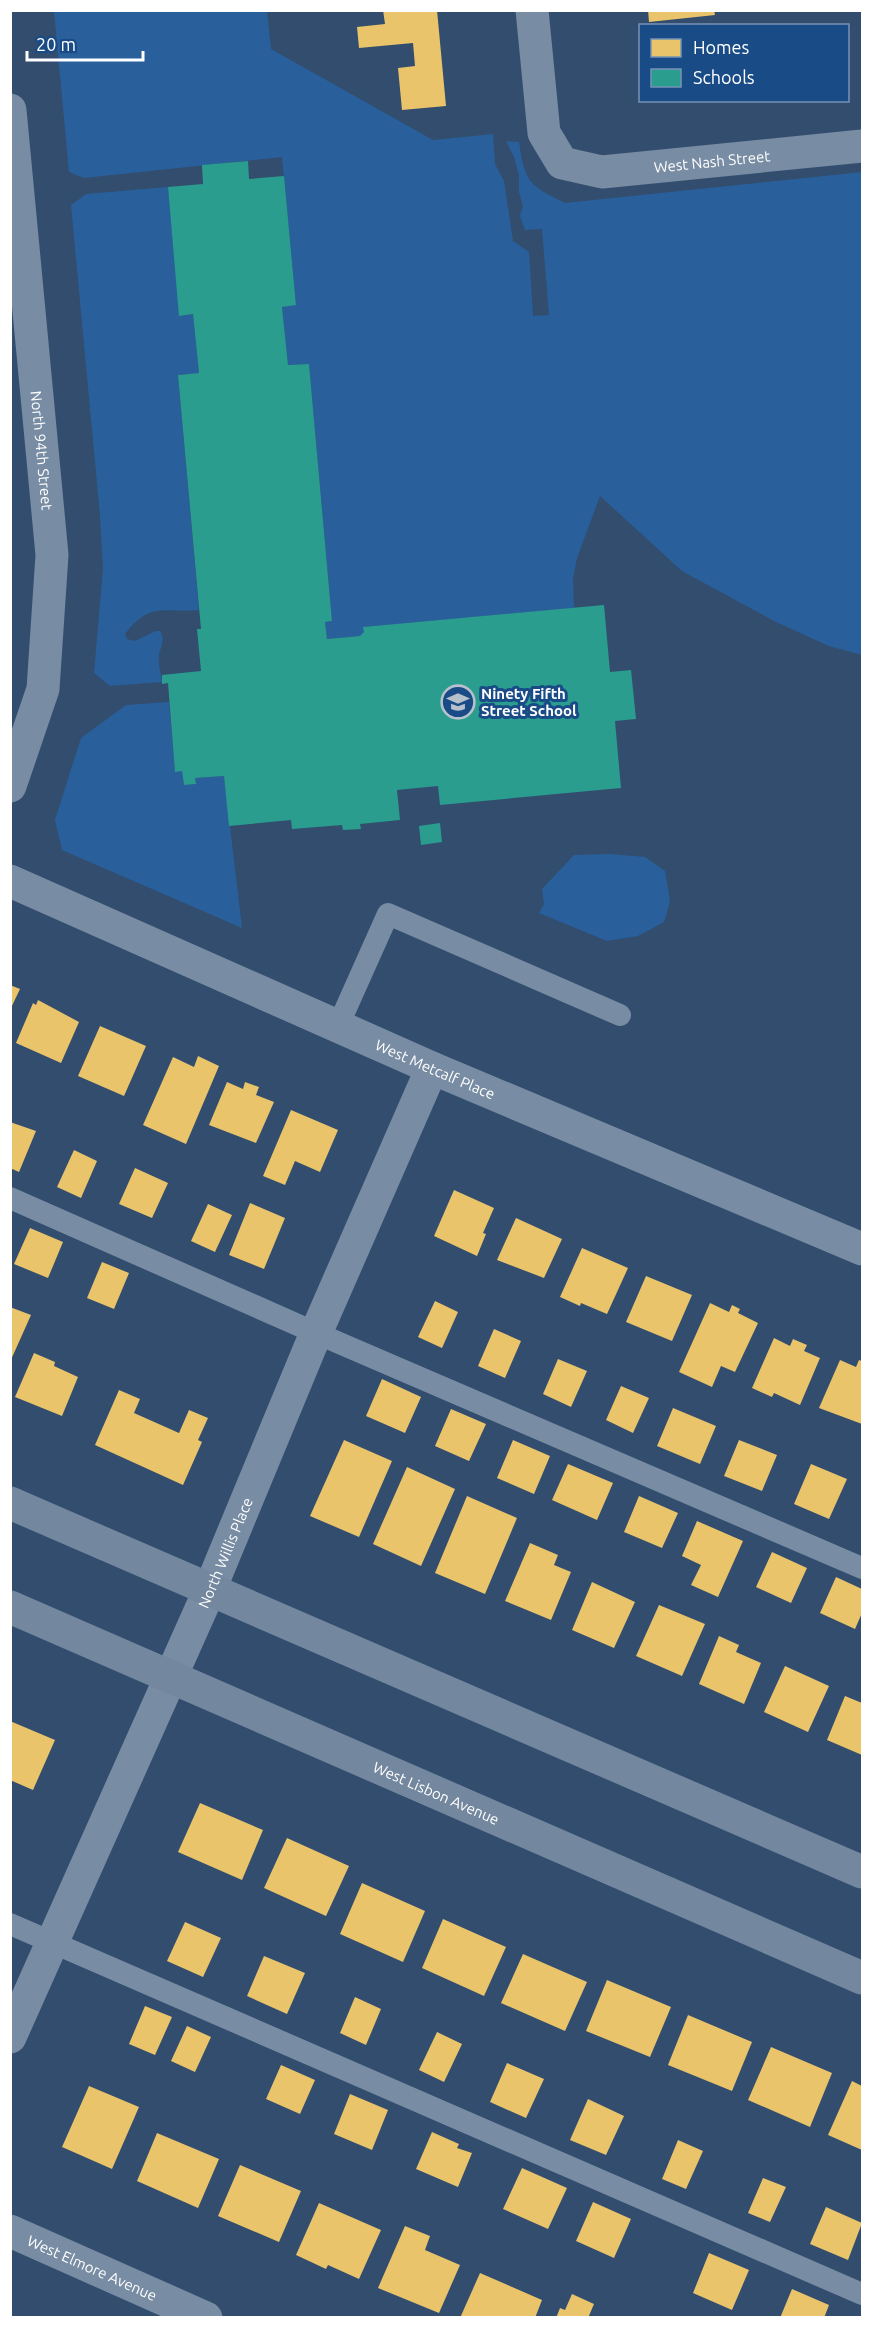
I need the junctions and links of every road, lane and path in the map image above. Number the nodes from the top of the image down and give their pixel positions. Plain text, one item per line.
1 (532, 10) edge
2 (10, 110) edge
3 (862, 146) edge
4 (10, 786) edge
5 (10, 881) edge
6 (620, 1015) dead end
7 (338, 1026) junction
8 (432, 1068) junction
9 (10, 1198) edge
10 (862, 1249) edge
11 (316, 1333) junction
12 (10, 1503) edge
13 (862, 1568) edge
14 (210, 1589) junction
15 (10, 1607) edge
16 (171, 1678) junction
17 (862, 1872) edge
18 (10, 1924) edge
19 (54, 1942) junction
20 (862, 1978) edge
21 (10, 2037) edge
22 (10, 2231) edge
23 (862, 2295) edge
24 (206, 2318) edge

1 - 3 street, West Nash Street
2 - 4 street, North 94th Street
5 - 7 street, West Metcalf Place
6 - 7 lane
7 - 8 street, West Metcalf Place
8 - 10 street, West Metcalf Place
8 - 11 street, North Willis Place
9 - 11 lane
11 - 13 lane
11 - 14 street, North Willis Place
12 - 14 main road
14 - 16 street, North Willis Place
14 - 17 main road
15 - 16 main road, West Lisbon Avenue
16 - 19 street, North Willis Place
16 - 20 main road, West Lisbon Avenue
18 - 19 lane
19 - 21 street, North Willis Place
19 - 23 lane
22 - 24 street, West Elmore Avenue

